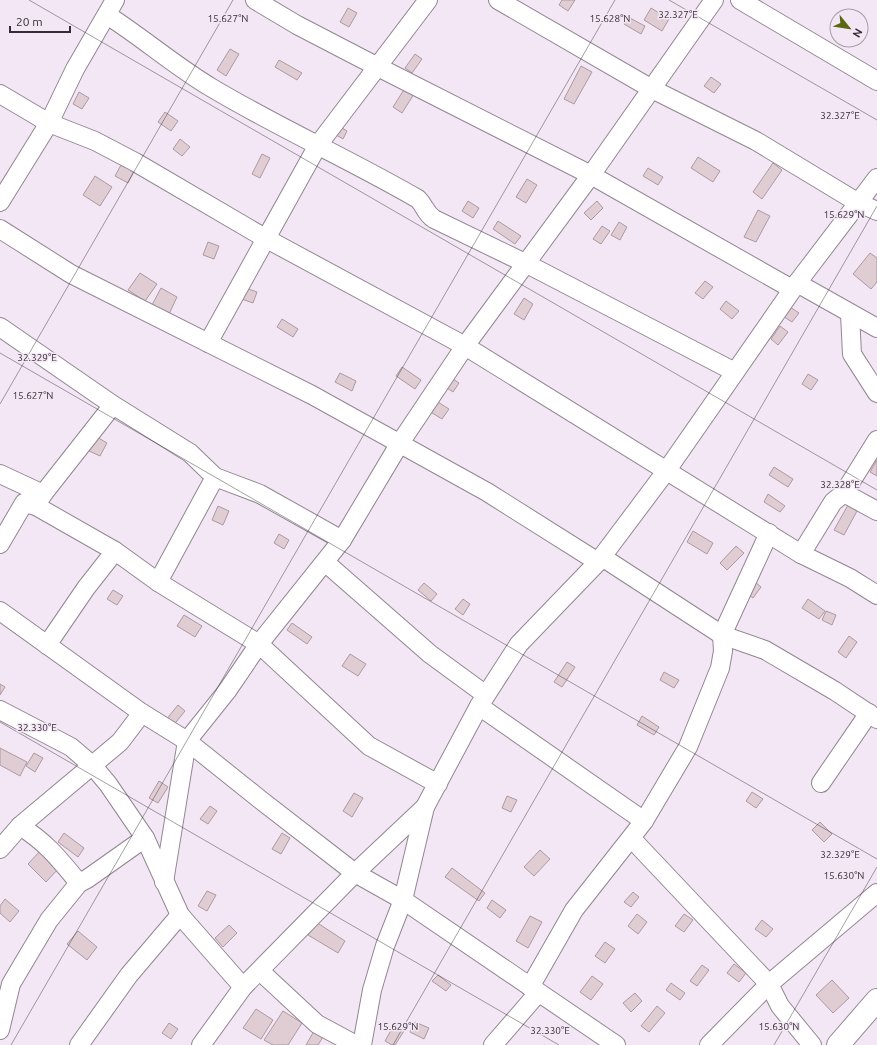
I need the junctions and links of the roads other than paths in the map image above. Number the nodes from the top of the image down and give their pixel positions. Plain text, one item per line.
1 (255, 0) edge
2 (428, 0) edge
3 (498, 0) edge
4 (714, 0) edge
5 (740, 0) edge
6 (111, 7) edge
7 (376, 66) junction
8 (877, 81) edge
9 (652, 89) junction
10 (0, 94) edge
11 (49, 123) junction
12 (318, 146) junction
13 (591, 175) junction
14 (877, 178) edge
15 (0, 202) edge
16 (857, 202) junction
17 (877, 211) edge
18 (0, 229) edge
19 (266, 238) junction
20 (527, 264) junction
21 (795, 286) junction
22 (850, 314) junction
23 (0, 327) edge
24 (877, 328) edge
25 (208, 343) junction
26 (465, 346) junction
27 (735, 372) junction
28 (877, 393) edge
29 (113, 405) junction
30 (877, 440) edge
31 (400, 444) junction
32 (667, 470) junction
33 (0, 474) edge
34 (215, 477) junction
35 (844, 493) junction
36 (40, 500) junction
37 (877, 511) edge
38 (769, 533) junction
39 (342, 540) junction
40 (0, 544) edge
41 (115, 551) junction
42 (801, 554) junction
43 (600, 560) junction
44 (326, 563) junction
45 (158, 582) junction
46 (877, 595) edge
47 (0, 611) edge
48 (722, 634) junction
49 (259, 644) junction
50 (47, 645) junction
51 (483, 700) junction
52 (0, 710) edge
53 (142, 712) junction
54 (873, 716) edge
55 (187, 741) junction
56 (92, 765) junction
57 (821, 783) dead end
58 (438, 784) junction
59 (425, 807) junction
60 (644, 821) junction
61 (20, 826) junction
62 (145, 838) junction
63 (632, 839) junction
64 (0, 849) edge
65 (355, 873) junction
66 (164, 882) junction
67 (79, 883) junction
68 (877, 893) edge
69 (402, 900) junction
70 (180, 915) junction
71 (260, 971) junction
72 (5, 979) edge
73 (769, 984) junction
74 (243, 987) junction
75 (534, 990) junction
76 (877, 1000) edge
77 (0, 1030) edge
78 (79, 1045) edge
79 (201, 1045) edge
80 (356, 1045) edge
81 (362, 1045) edge
82 (493, 1045) edge
83 (616, 1045) edge
84 (709, 1045) edge
85 (812, 1045) edge
86 (838, 1045) edge

1 - 7 street
2 - 7 street
3 - 9 street
4 - 9 street
5 - 8 street
6 - 11 street
6 - 12 street
7 - 12 street
7 - 13 street
9 - 13 street
9 - 16 street
10 - 11 street
11 - 15 street
11 - 19 street
12 - 19 street
12 - 20 street
13 - 20 street
13 - 21 street
14 - 16 street
16 - 17 street
16 - 21 street
18 - 25 street
19 - 25 street
19 - 26 street
20 - 26 street
20 - 27 street
21 - 22 street
21 - 27 street
22 - 24 street
22 - 28 street
23 - 29 street
25 - 31 street
26 - 31 street
26 - 32 street
27 - 32 street
29 - 34 street
29 - 36 street
30 - 35 street
31 - 39 street
31 - 43 street
32 - 38 street
32 - 43 street
33 - 36 street
34 - 39 street
34 - 45 street
35 - 37 street
35 - 42 street
36 - 40 street
36 - 41 street
38 - 42 street
38 - 48 street
39 - 44 street
41 - 45 street
41 - 50 street
42 - 46 street
43 - 48 street
43 - 51 street
44 - 49 street
44 - 51 street
45 - 49 street
47 - 50 street
48 - 54 street
48 - 60 street
49 - 55 street
49 - 58 street
50 - 53 street
51 - 58 street
51 - 60 street
52 - 56 street
53 - 55 street
53 - 56 street
54 - 57 street
55 - 65 street
55 - 66 street
56 - 61 street
56 - 62 street
58 - 59 street
59 - 65 street
59 - 69 street
60 - 63 street
61 - 64 street
61 - 67 street
62 - 66 street
62 - 67 street
63 - 73 street
63 - 75 street
65 - 69 street
65 - 71 street
66 - 70 street
67 - 72 street
68 - 73 street
69 - 75 street
69 - 81 street
70 - 74 street
70 - 78 street
71 - 74 street
71 - 80 street
72 - 77 street
73 - 84 street
73 - 85 street
74 - 79 street
75 - 82 street
75 - 83 street
76 - 86 street

